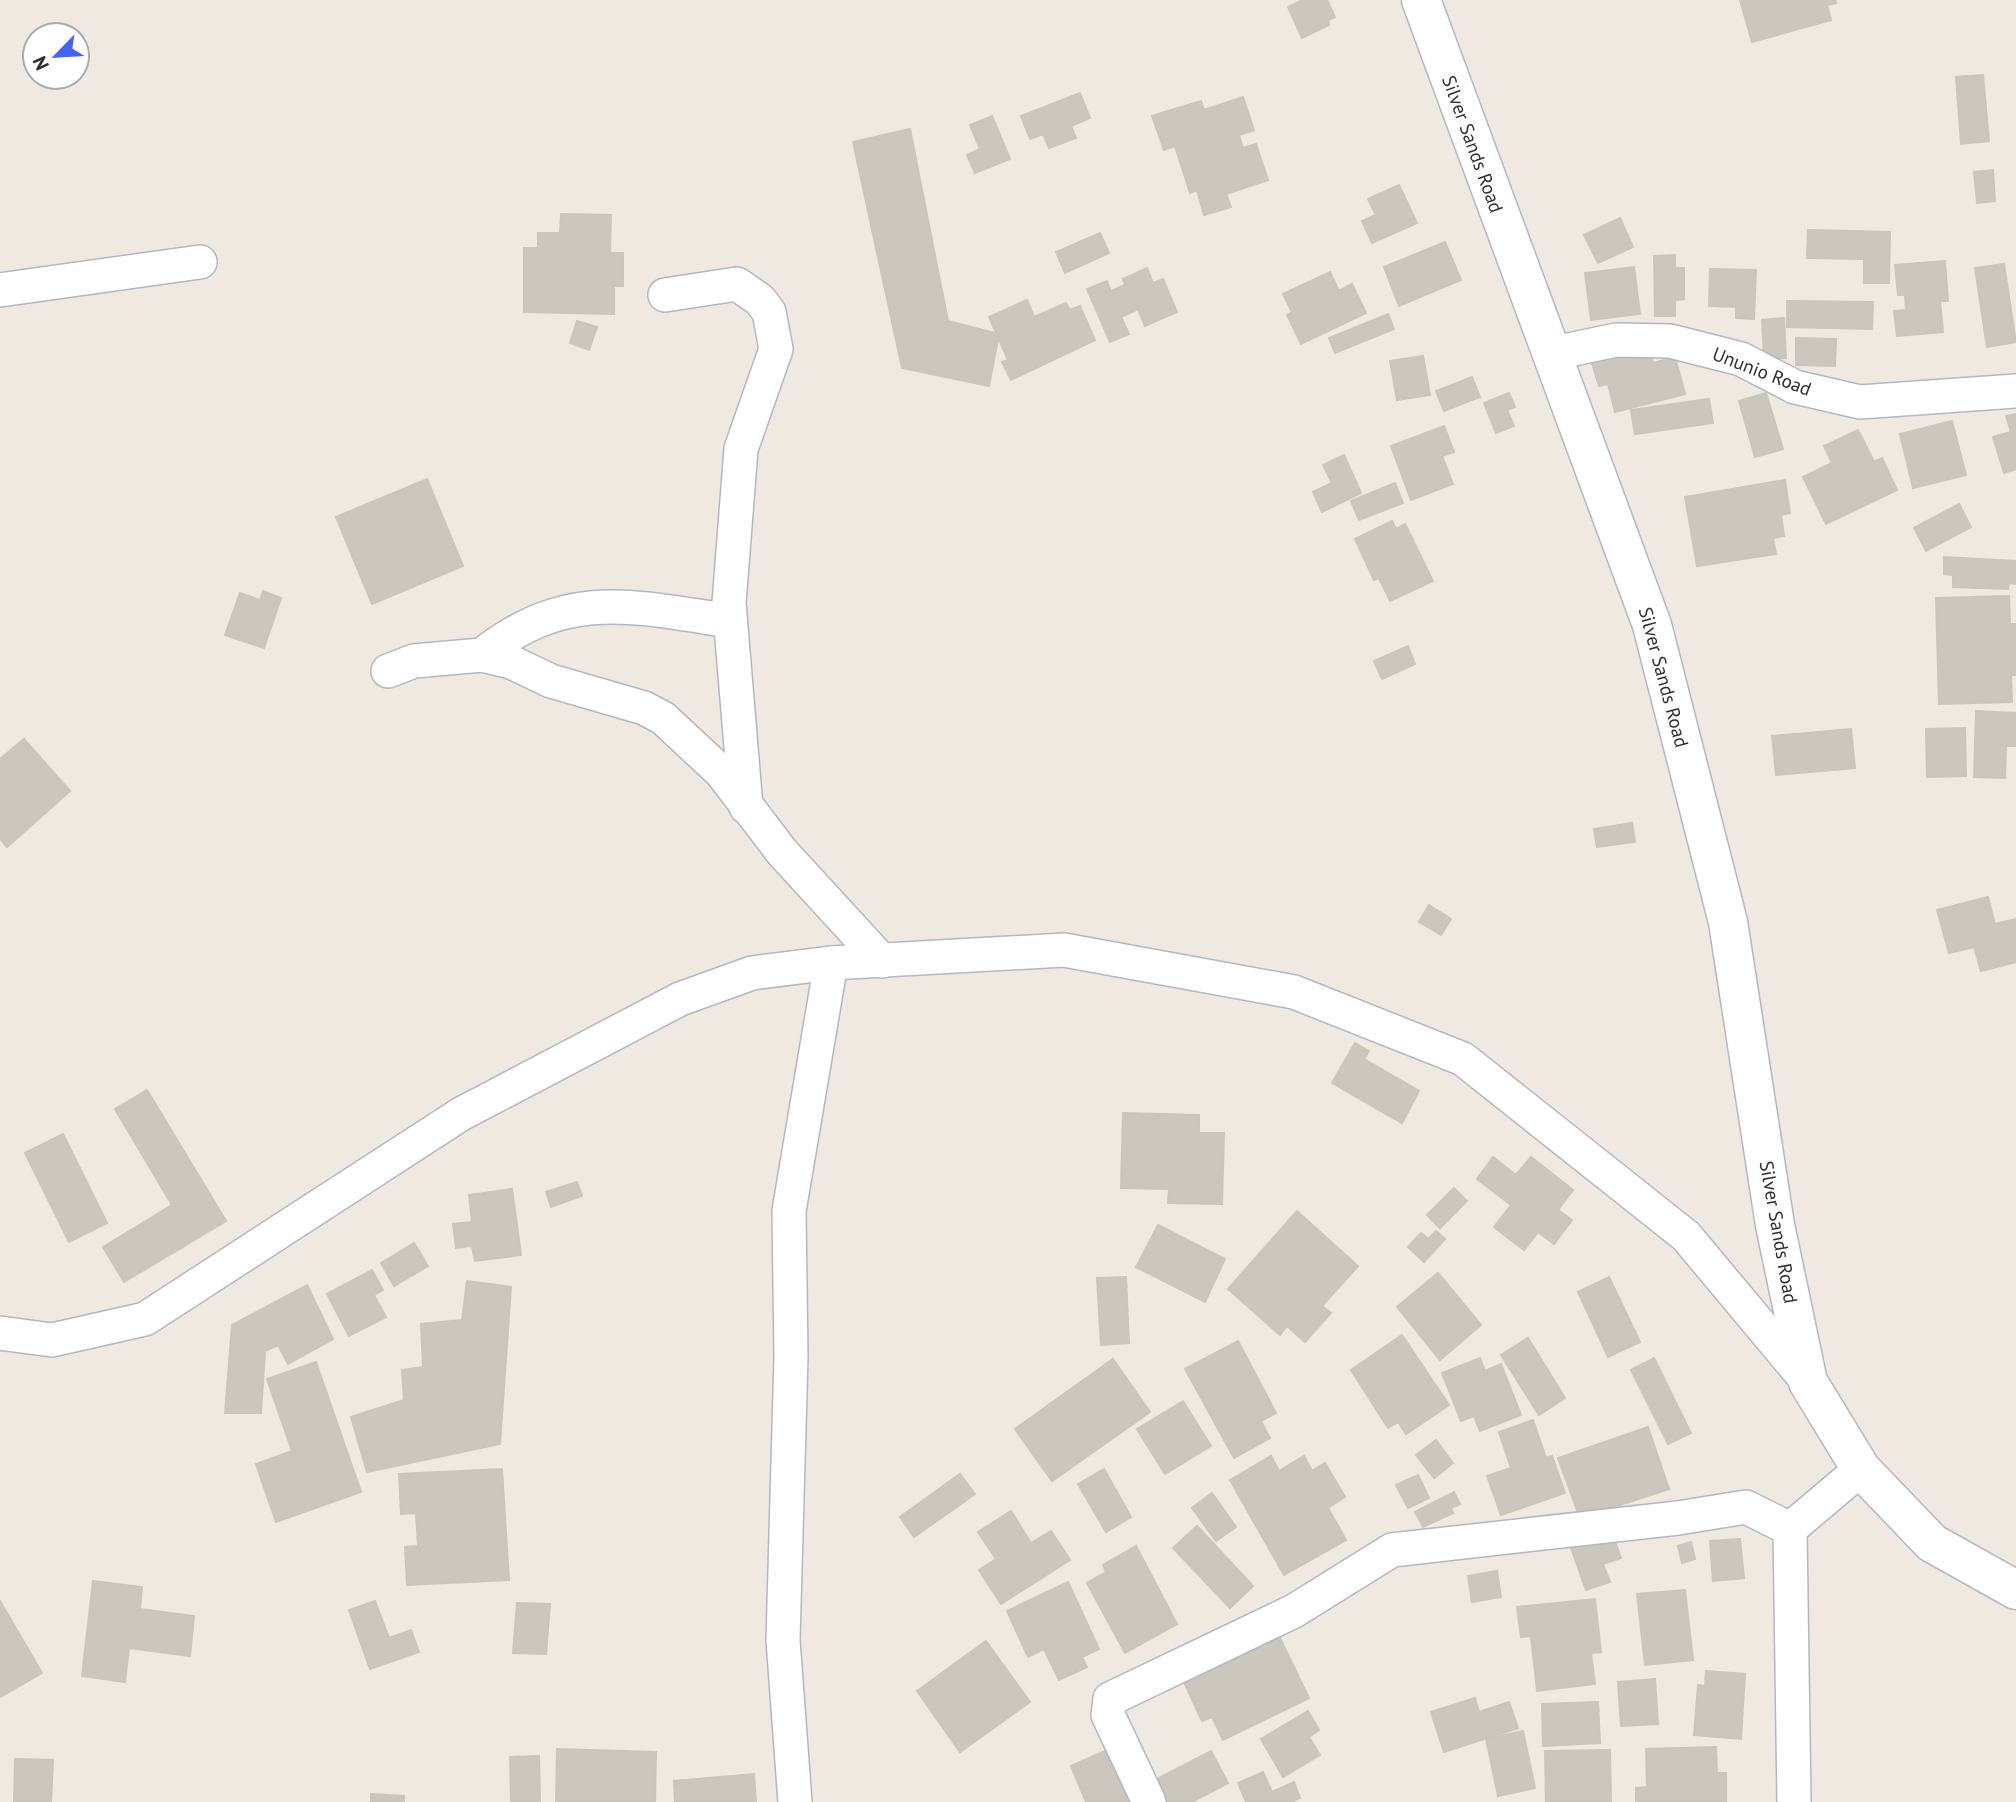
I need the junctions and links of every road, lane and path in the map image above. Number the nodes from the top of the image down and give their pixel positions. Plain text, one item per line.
1 (1421, 0) edge
2 (200, 262) dead end
3 (0, 290) edge
4 (665, 295) dead end
5 (1550, 354) junction
6 (2016, 391) edge
7 (730, 621) junction
8 (482, 655) junction
9 (388, 671) dead end
10 (746, 807) junction
11 (882, 961) junction
12 (831, 963) junction
13 (0, 1333) edge
14 (1808, 1382) junction
15 (1861, 1469) junction
16 (1790, 1529) junction
17 (2016, 1590) edge
18 (794, 1802) edge
19 (1149, 1802) edge
20 (1794, 1802) edge

1 - 5 street, Silver Sands Road
2 - 3 street
4 - 7 street
5 - 6 street, Ununio Road
5 - 14 street, Silver Sands Road
7 - 8 street
7 - 10 street
8 - 9 street
8 - 10 street
10 - 11 street
11 - 12 street
11 - 14 street
12 - 13 street
12 - 18 street
14 - 15 street, Silver Sands Road
15 - 16 street
15 - 17 street, Silver Sands Road
16 - 19 street
16 - 20 street

